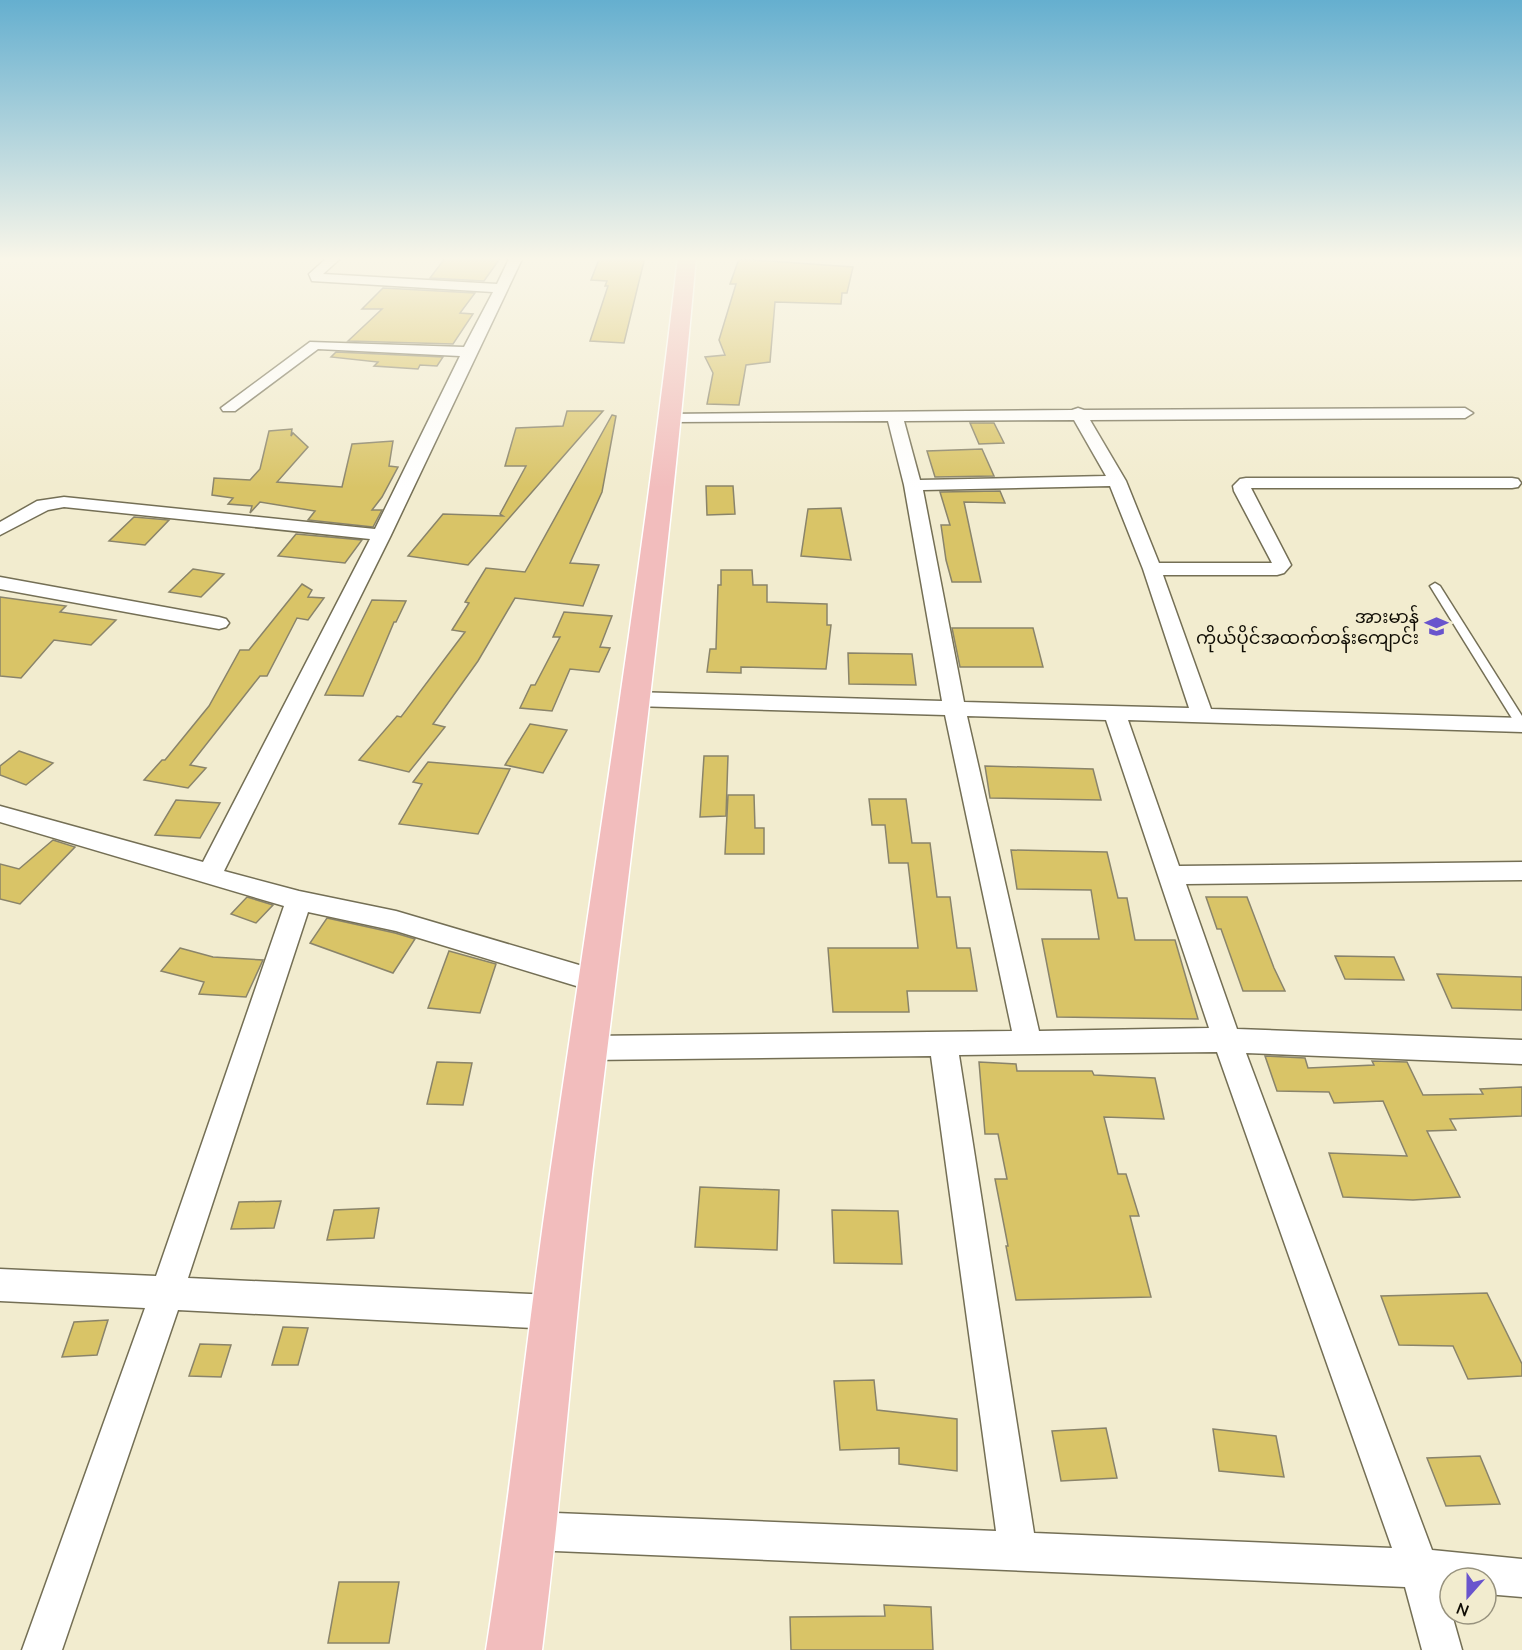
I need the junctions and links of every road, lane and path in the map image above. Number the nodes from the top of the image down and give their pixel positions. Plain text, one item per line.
1 (478, 334) edge
2 (679, 334) edge
3 (469, 352) junction
4 (229, 408) dead end
5 (1078, 413) junction
6 (1465, 413) dead end
7 (894, 415) junction
8 (671, 417) junction
9 (1117, 481) junction
10 (1512, 483) dead end
11 (913, 485) junction
12 (0, 530) edge
13 (382, 535) junction
14 (1152, 570) junction
15 (0, 583) edge
16 (1436, 586) dead end
17 (219, 623) dead end
18 (633, 699) junction
19 (954, 708) junction
20 (1114, 712) junction
21 (1202, 715) junction
22 (1522, 725) edge
23 (0, 814) edge
24 (1522, 871) edge
25 (212, 874) junction
26 (1170, 875) junction
27 (299, 901) junction
28 (596, 981) junction
29 (1227, 1040) junction
30 (1028, 1042) junction
31 (943, 1043) junction
32 (589, 1048) junction
33 (1522, 1052) edge
34 (0, 1285) edge
35 (167, 1292) junction
36 (553, 1312) junction
37 (531, 1531) junction
38 (1018, 1551) junction
39 (1419, 1568) junction
40 (1522, 1578) edge
41 (42, 1650) edge
42 (514, 1650) edge
43 (1442, 1650) edge

1 - 3 street
2 - 8 highway
3 - 4 street
3 - 13 street
5 - 6 street
5 - 7 street
5 - 9 street
7 - 8 street
7 - 11 street
8 - 18 highway
9 - 11 street
9 - 14 street
10 - 14 street
11 - 19 street
12 - 13 street
13 - 25 street
14 - 21 street
15 - 17 street
16 - 22 lane
18 - 19 street
18 - 28 highway
19 - 20 street
19 - 30 street
20 - 21 street
20 - 26 street
21 - 22 street
23 - 25 street
24 - 26 street
25 - 27 street
26 - 29 street
27 - 28 street
27 - 35 street
28 - 32 highway
29 - 30 street
29 - 33 street
29 - 39 street
30 - 31 street
31 - 32 street
31 - 38 street
32 - 36 highway
34 - 35 street
35 - 36 street
35 - 41 street
36 - 37 highway
37 - 38 street
37 - 42 highway
38 - 39 street
39 - 40 street
39 - 43 street

